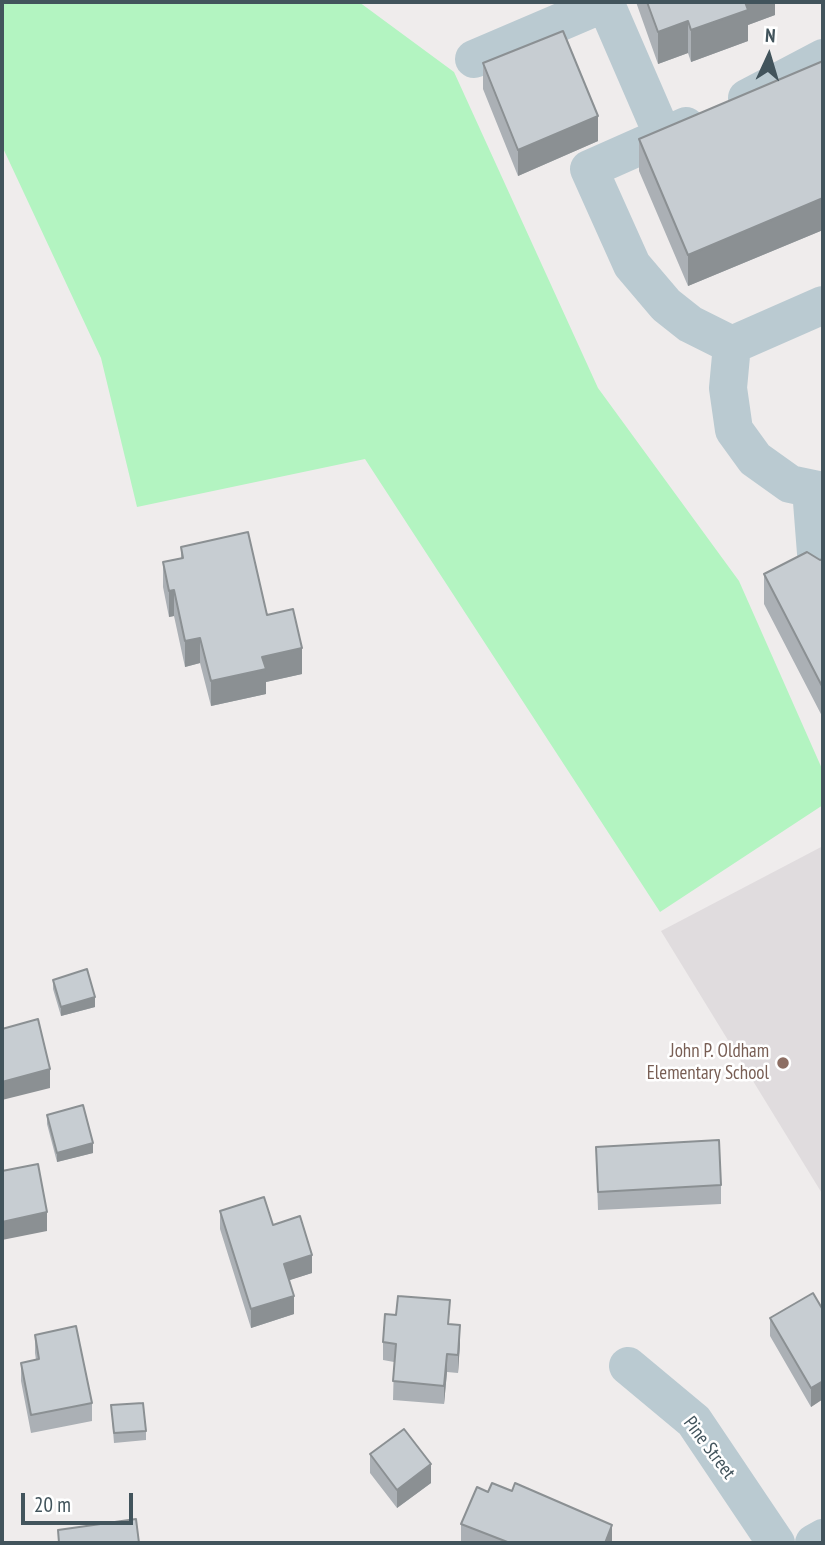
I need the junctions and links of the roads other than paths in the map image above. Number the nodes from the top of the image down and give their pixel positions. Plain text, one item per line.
1 (605, 2) edge
2 (823, 58) edge
3 (474, 59) dead end
4 (663, 136) junction
5 (823, 306) edge
6 (732, 345) junction
7 (817, 489) edge
8 (823, 568) edge
9 (628, 1366) dead end
10 (823, 1538) edge
11 (776, 1543) edge
12 (814, 1543) edge

1 - 3 street
1 - 4 street
2 - 4 street
4 - 6 street
5 - 6 street
6 - 7 street
7 - 8 street
9 - 11 street, Pine Street
10 - 12 street

